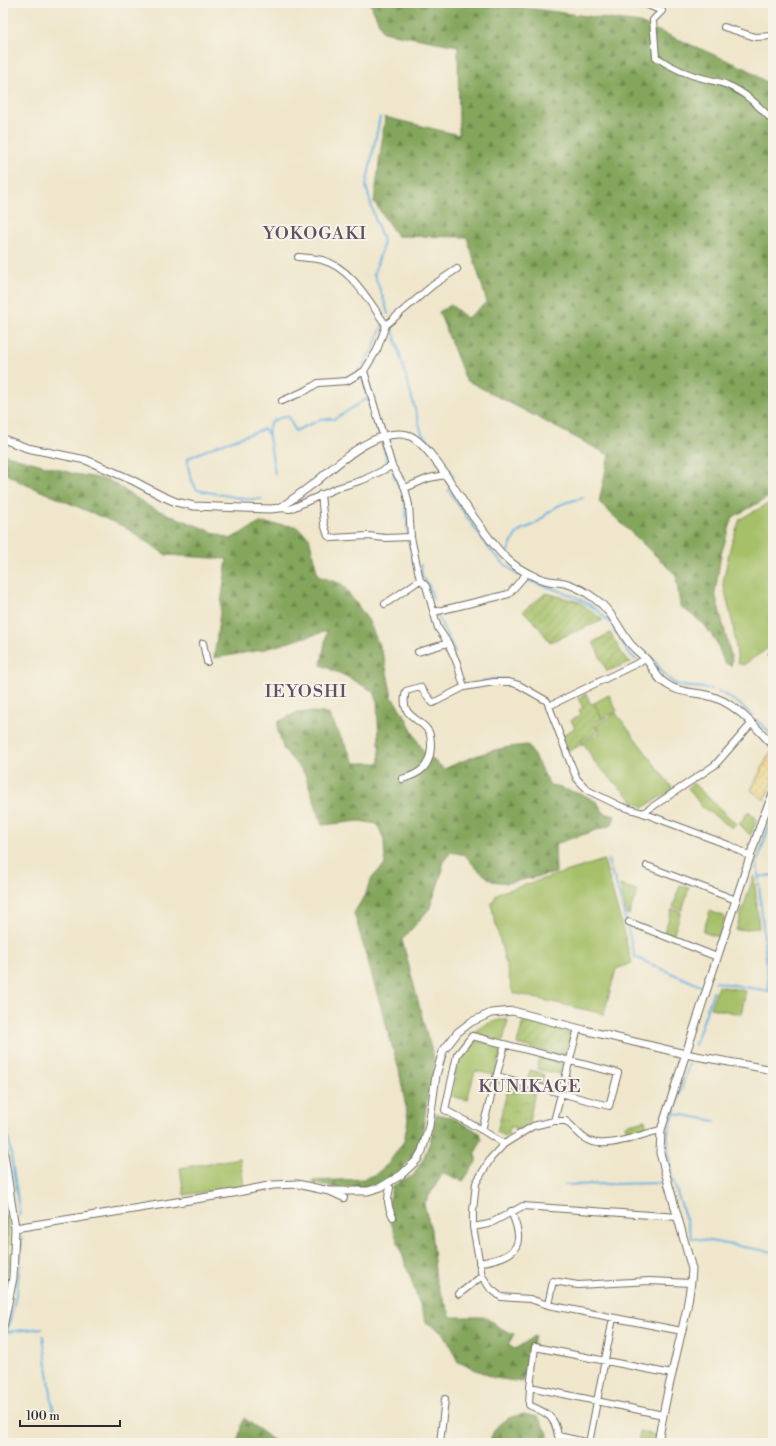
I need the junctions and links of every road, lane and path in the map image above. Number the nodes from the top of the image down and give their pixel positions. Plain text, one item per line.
1 (642, 3) edge
2 (724, 27) dead end
3 (773, 36) edge
4 (773, 121) edge
5 (298, 257) dead end
6 (457, 269) dead end
7 (386, 325) junction
8 (364, 371) junction
9 (282, 401) dead end
10 (384, 436) junction
11 (3, 439) edge
12 (392, 466) junction
13 (445, 475) junction
14 (405, 488) junction
15 (321, 494) junction
16 (280, 508) junction
17 (411, 537) junction
18 (527, 573) junction
19 (420, 580) junction
20 (384, 604) dead end
21 (434, 612) junction
22 (204, 643) dead end
23 (448, 643) junction
24 (418, 652) dead end
25 (646, 659) junction
26 (208, 662) dead end
27 (464, 687) junction
28 (549, 706) junction
29 (752, 724) junction
30 (773, 745) edge
31 (402, 779) dead end
32 (773, 794) edge
33 (643, 813) junction
34 (750, 857) junction
35 (647, 866) dead end
36 (736, 900) junction
37 (629, 922) dead end
38 (717, 957) junction
39 (578, 1028) junction
40 (505, 1044) junction
41 (685, 1054) junction
42 (569, 1060) junction
43 (773, 1070) edge
44 (497, 1076) junction
45 (561, 1093) junction
46 (554, 1121) junction
47 (482, 1130) junction
48 (661, 1130) junction
49 (504, 1144) junction
50 (3, 1147) edge
51 (390, 1188) dead end
52 (329, 1191) junction
53 (344, 1198) dead end
54 (511, 1211) junction
55 (678, 1216) junction
56 (393, 1217) dead end
57 (473, 1227) junction
58 (15, 1228) junction
59 (479, 1263) junction
60 (482, 1276) junction
61 (691, 1284) junction
62 (459, 1294) dead end
63 (548, 1305) junction
64 (613, 1318) junction
65 (3, 1327) edge
66 (682, 1331) junction
67 (605, 1360) junction
68 (672, 1374) junction
69 (530, 1387) junction
70 (445, 1399) dead end
71 (598, 1400) junction
72 (663, 1414) junction
73 (440, 1443) edge
74 (589, 1443) edge
75 (658, 1443) edge

1 - 4 street
2 - 3 street
5 - 7 street
6 - 7 street
7 - 8 street
8 - 9 street
8 - 10 street
10 - 12 street
10 - 13 street
10 - 16 street
11 - 16 street
12 - 14 street
12 - 15 street
13 - 14 street
13 - 18 street
14 - 17 street
15 - 16 street
15 - 17 street
17 - 19 street
18 - 21 street
18 - 25 street
19 - 20 street
19 - 21 street
21 - 23 street
22 - 26 street
23 - 24 street
23 - 27 street
25 - 28 street
25 - 29 street
27 - 28 street
27 - 31 street
28 - 33 street
29 - 30 street
29 - 33 street
32 - 34 street
33 - 34 street
34 - 36 street
35 - 36 street
36 - 38 street
37 - 38 street
38 - 41 street
39 - 41 street
39 - 42 street
39 - 52 street
40 - 42 street
40 - 44 street
40 - 47 street
41 - 43 street
41 - 48 street
42 - 45 street
42 - 45 street
44 - 45 street
44 - 47 street
45 - 46 street
46 - 48 street
46 - 49 street
47 - 49 street
48 - 55 street
49 - 57 street
50 - 58 street
51 - 56 street
52 - 53 street
52 - 58 street
54 - 55 street
54 - 57 street
54 - 59 street
55 - 61 street
57 - 59 street
58 - 65 street
59 - 60 street
60 - 62 street
60 - 63 street
61 - 63 street
61 - 66 street
63 - 64 street
64 - 66 street
64 - 67 street
66 - 68 street
67 - 68 street
67 - 69 street
67 - 71 street
68 - 72 street
69 - 71 street
69 - 74 street
70 - 73 street
71 - 72 street
71 - 74 street
72 - 75 street

